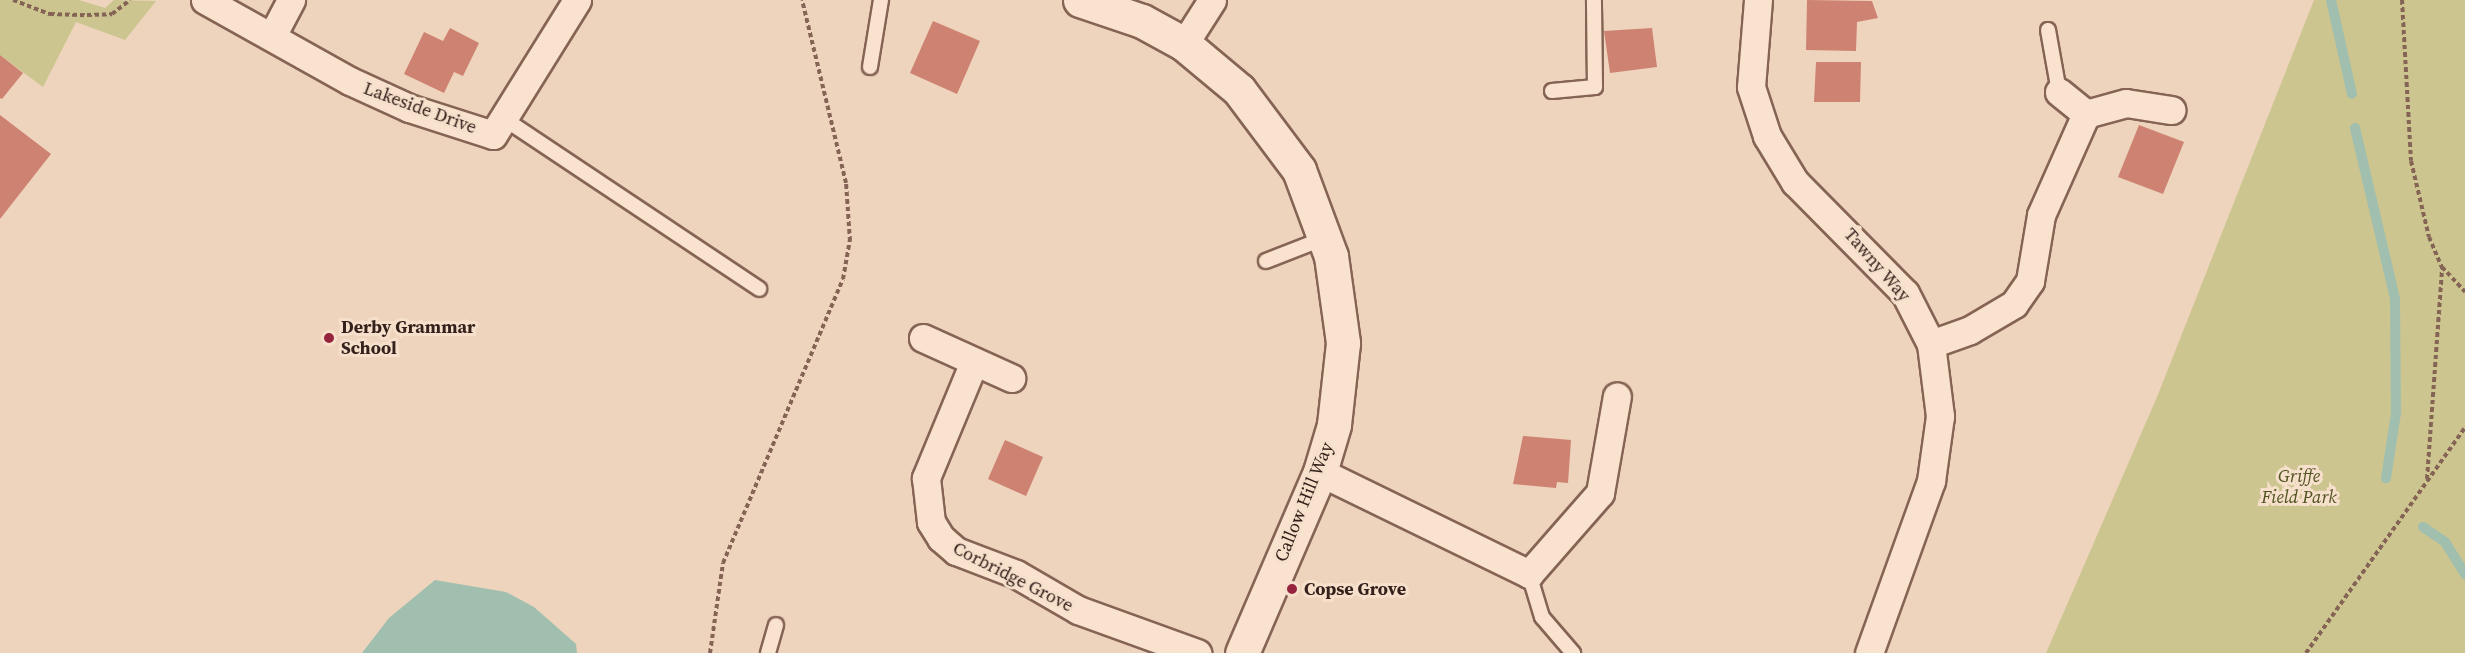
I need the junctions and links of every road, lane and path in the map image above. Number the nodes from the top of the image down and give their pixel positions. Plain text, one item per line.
1 (13, 0) edge
2 (130, 0) edge
3 (205, 0) edge
4 (291, 0) edge
5 (577, 0) edge
6 (802, 0) edge
7 (881, 0) edge
8 (1080, 0) edge
9 (1212, 0) edge
10 (1594, 0) edge
11 (1758, 0) edge
12 (2402, 0) edge
13 (2048, 30) dead end
14 (272, 36) junction
15 (1184, 44) junction
16 (870, 68) dead end
17 (1552, 91) dead end
18 (2059, 92) joint
19 (2171, 110) dead end
20 (2086, 114) junction
21 (503, 118) junction
22 (1326, 238) junction
23 (1266, 261) dead end
24 (2442, 267) junction
25 (759, 289) dead end
26 (2465, 292) edge
27 (923, 338) dead end
28 (1931, 344) junction
29 (974, 362) junction
30 (1011, 378) dead end
31 (1617, 396) dead end
32 (2465, 428) edge
33 (1320, 472) junction
34 (2427, 479) junction
35 (1529, 574) junction
36 (776, 625) dead end
37 (710, 653) edge
38 (768, 653) edge
39 (1197, 653) edge
40 (1242, 653) edge
41 (1573, 653) edge
42 (1869, 653) edge
43 (2306, 653) edge

1 - 2 path
3 - 14 street, Lakeside Drive
4 - 14 street
5 - 21 street, Lakeside Drive
6 - 37 path
7 - 16 lane
8 - 15 street, Callow Hill Way
9 - 15 street
10 - 17 lane
11 - 28 street, Tawny Way
12 - 24 path
13 - 18 lane
14 - 21 street, Lakeside Drive
15 - 22 street, Callow Hill Way
18 - 20 street
19 - 20 street
20 - 28 street
21 - 25 lane
22 - 23 lane
22 - 33 street, Callow Hill Way
24 - 26 path
24 - 34 path
27 - 29 street
28 - 42 street, Tawny Way
29 - 30 street
29 - 39 street, Corbridge Grove
31 - 35 street
32 - 34 path
33 - 35 street
33 - 40 street, Callow Hill Way
34 - 43 path
35 - 41 lane
36 - 38 lane

